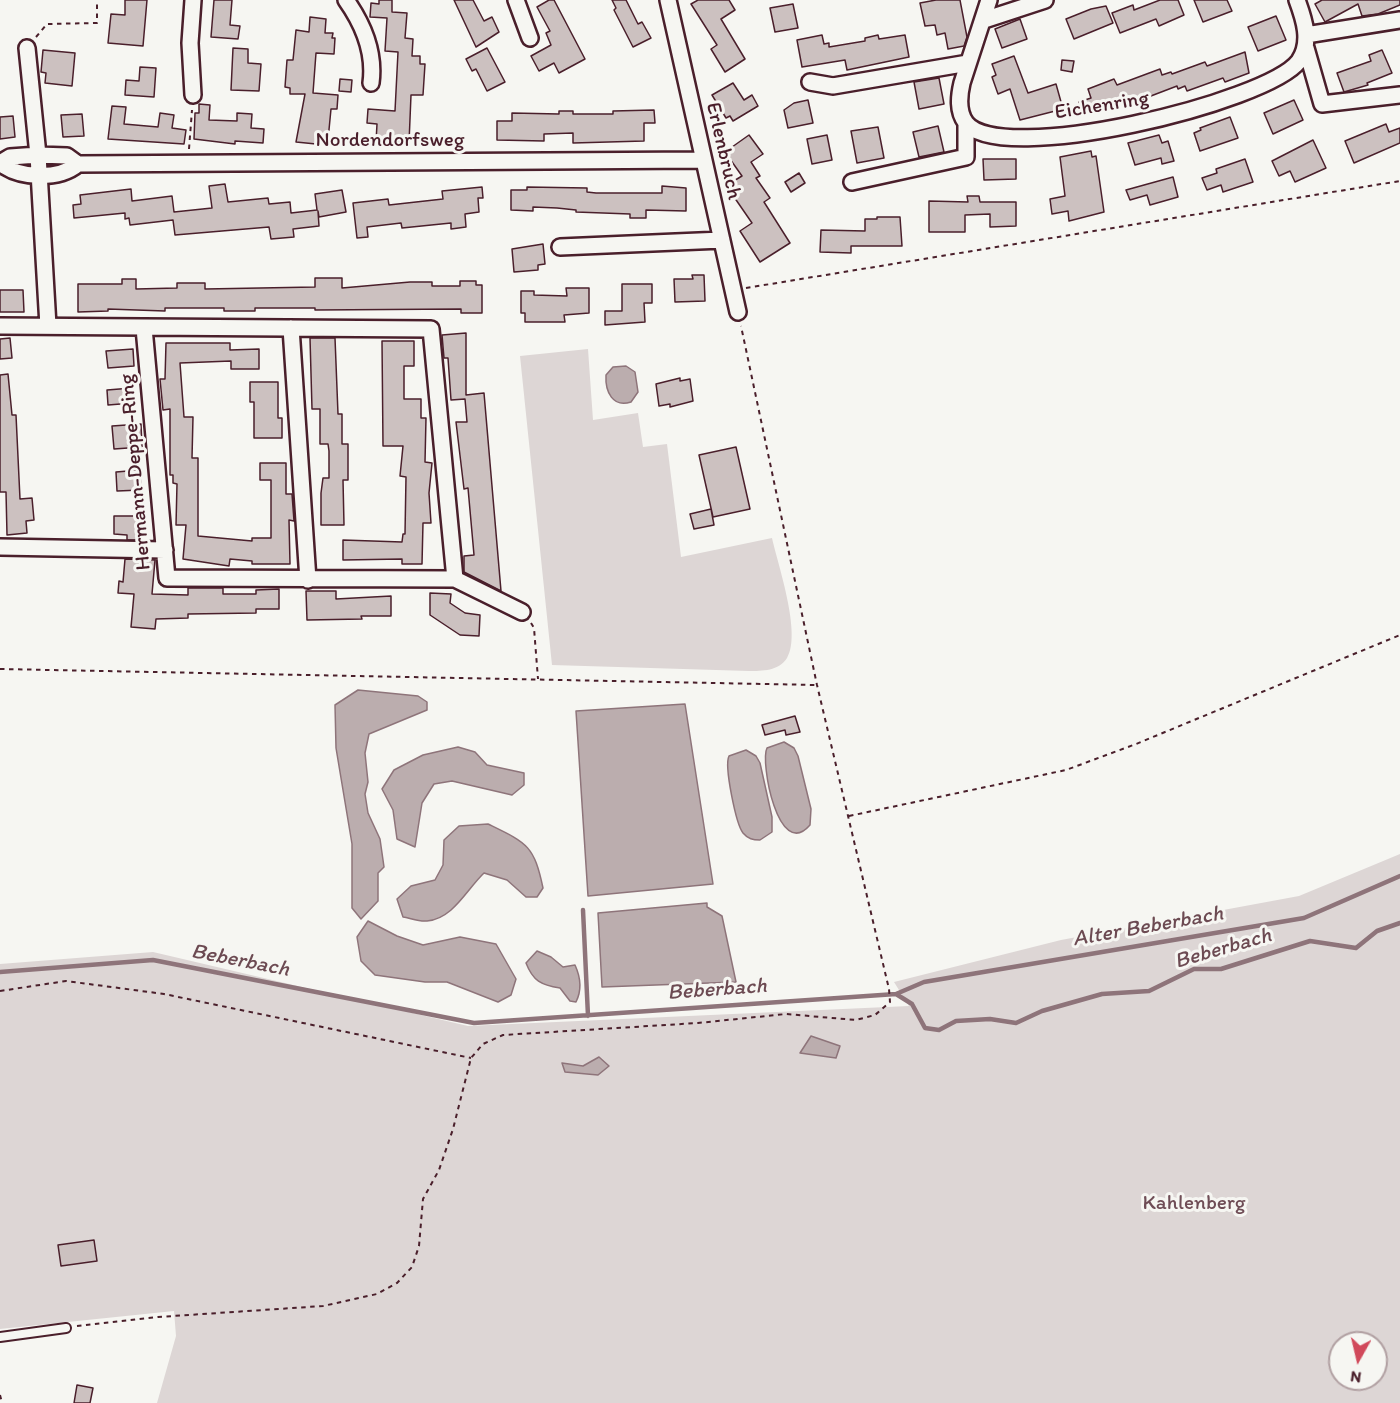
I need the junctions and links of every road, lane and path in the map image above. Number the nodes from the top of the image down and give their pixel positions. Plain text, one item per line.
1 (97, 0) edge
2 (193, 0) edge
3 (346, 0) edge
4 (516, 0) edge
5 (668, 0) edge
6 (989, 0) edge
7 (1045, 0) edge
8 (1297, 0) edge
9 (984, 20) junction
10 (1400, 21) edge
11 (530, 38) dead end
12 (1306, 41) junction
13 (27, 48) joint
14 (968, 63) junction
15 (810, 82) dead end
16 (371, 83) dead end
17 (193, 95) joint
18 (1400, 95) edge
19 (966, 123) junction
20 (38, 155) junction
21 (703, 160) junction
22 (0, 163) edge
23 (188, 163) junction
24 (78, 164) junction
25 (39, 175) junction
26 (1400, 181) edge
27 (852, 182) dead end
28 (722, 240) junction
29 (560, 247) dead end
30 (733, 290) junction
31 (738, 312) joint
32 (0, 326) edge
33 (48, 326) junction
34 (144, 328) junction
35 (291, 328) junction
36 (0, 547) edge
37 (165, 550) junction
38 (455, 579) junction
39 (308, 580) junction
40 (522, 612) joint
41 (1400, 635) edge
42 (0, 669) edge
43 (538, 679) junction
44 (817, 685) junction
45 (849, 816) junction
46 (0, 991) edge
47 (471, 1058) junction
48 (66, 1328) joint
49 (0, 1337) edge
50 (0, 1395) edge
51 (2, 1403) edge

1 - 13 path
2 - 17 street
3 - 16 street
4 - 11 street
5 - 21 street, Erlenbruch
6 - 9 street
7 - 9 street
8 - 12 street
9 - 14 street
10 - 12 street
12 - 18 street
12 - 19 street, Eichenring
13 - 20 street
14 - 15 street
14 - 19 street
17 - 23 path
19 - 27 street
20 - 22 street, Nordendorfsweg
20 - 24 street, Nordendorfsweg
20 - 25 street
21 - 23 street, Nordendorfsweg
21 - 28 street, Erlenbruch
22 - 25 street, Nordendorfsweg
23 - 24 street, Nordendorfsweg
24 - 25 street, Nordendorfsweg
25 - 33 street
26 - 30 path
28 - 29 street
28 - 30 street, Erlenbruch
30 - 31 street, Erlenbruch
31 - 44 path
32 - 33 street
33 - 34 street
34 - 35 street
34 - 37 street, Hermann-Deppe-Ring
35 - 38 street
35 - 39 street
36 - 37 street
37 - 39 street, Hermann-Deppe-Ring
38 - 39 street, Hermann-Deppe-Ring
38 - 40 street, Hermann-Deppe-Ring
40 - 43 path
41 - 45 path
42 - 43 path
43 - 44 path
44 - 45 path
45 - 47 path
46 - 47 path
47 - 48 path
48 - 49 lane
50 - 51 path

